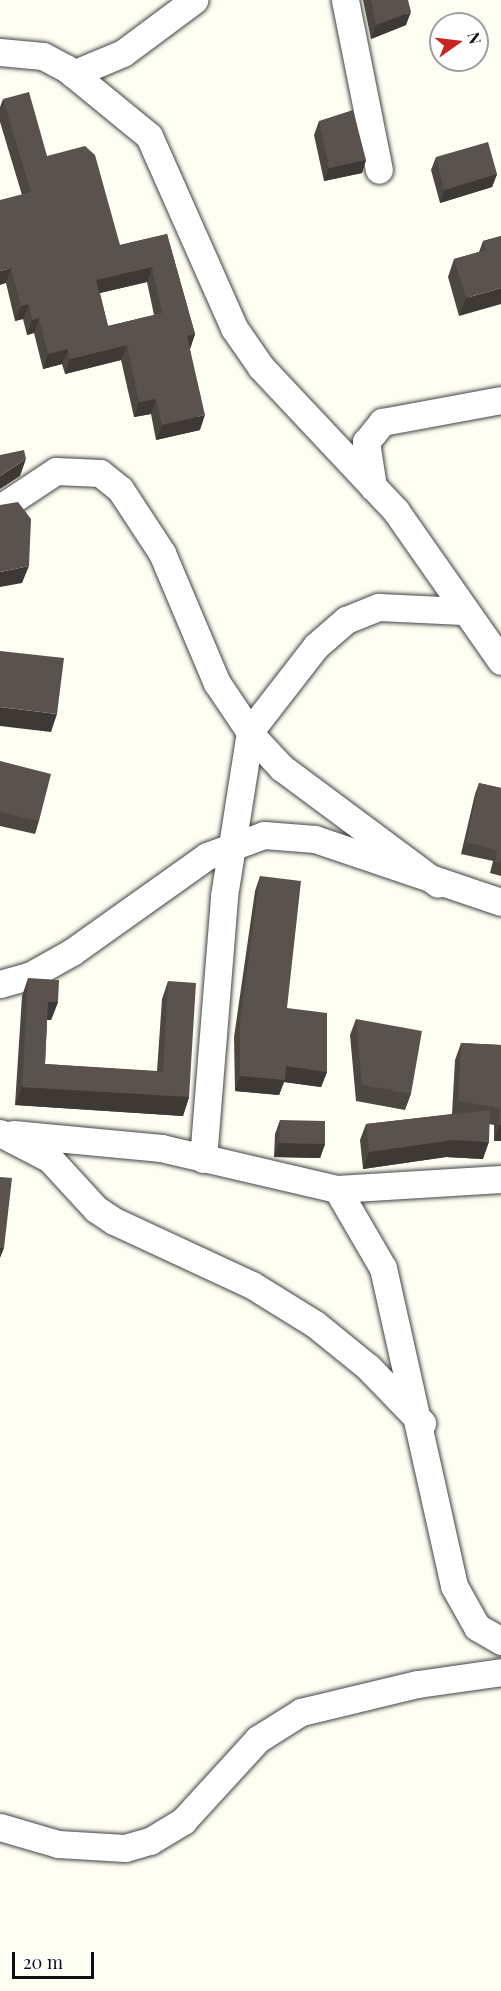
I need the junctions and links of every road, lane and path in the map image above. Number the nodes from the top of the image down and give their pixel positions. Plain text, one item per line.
1 (194, 0) edge
2 (345, 0) edge
3 (0, 52) edge
4 (73, 74) junction
5 (379, 170) dead end
6 (501, 400) edge
7 (373, 487) junction
8 (0, 508) edge
9 (463, 611) junction
10 (501, 661) edge
11 (250, 731) junction
12 (235, 845) junction
13 (438, 884) junction
14 (501, 902) edge
15 (0, 984) edge
16 (0, 1133) edge
17 (203, 1158) junction
18 (501, 1179) edge
19 (337, 1189) junction
20 (422, 1423) junction
21 (501, 1641) edge
22 (501, 1672) edge
23 (0, 1827) edge

1 - 4 street
2 - 5 street
3 - 4 street
4 - 7 street
6 - 7 street
7 - 9 street
8 - 11 street
9 - 10 street
9 - 11 street
11 - 12 street
11 - 13 street
12 - 13 street
12 - 15 street
12 - 17 street
13 - 14 street
16 - 17 street
16 - 20 street
17 - 19 street
18 - 19 street
19 - 20 street
20 - 21 street
22 - 23 street

